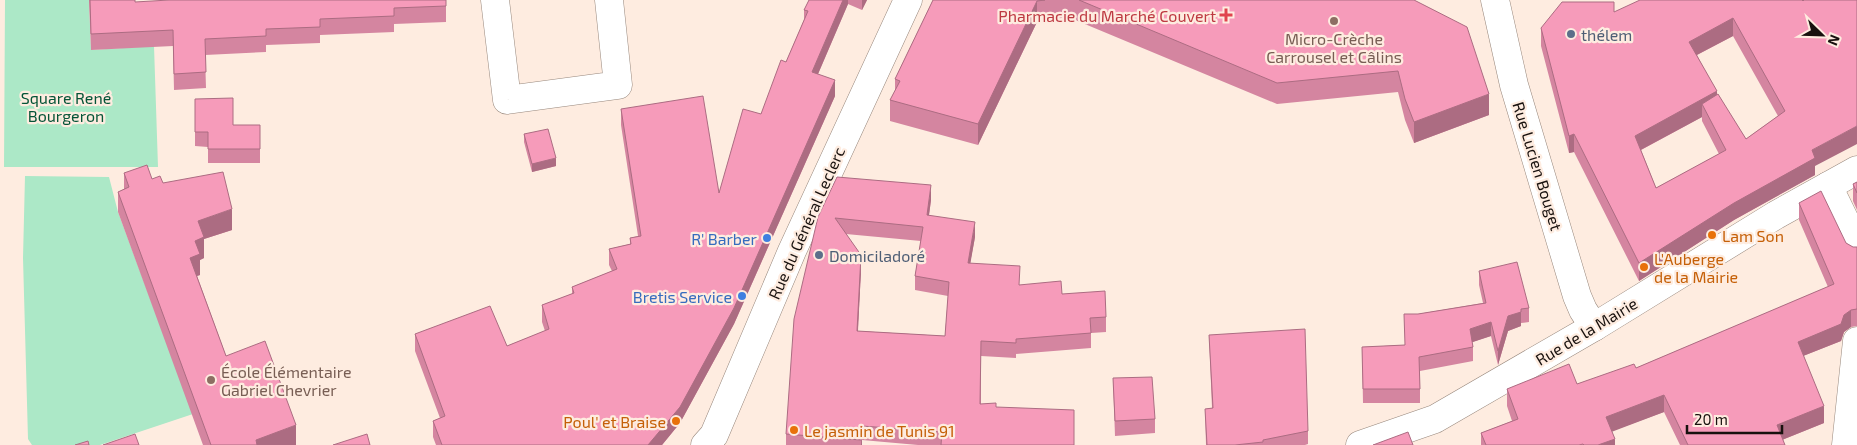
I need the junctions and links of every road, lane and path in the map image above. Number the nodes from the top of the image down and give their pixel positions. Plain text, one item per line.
1 (495, 0) edge
2 (609, 0) edge
3 (908, 0) edge
4 (1495, 0) edge
5 (1857, 170) edge
6 (1828, 186) junction
7 (1857, 249) edge
8 (1594, 327) junction
9 (1857, 341) edge
10 (716, 442) edge
11 (1360, 445) edge
12 (1846, 445) edge

1 - 2 street
3 - 10 street, Rue du Général Leclerc
4 - 8 street, Rue Lucien Bouget
5 - 6 street, Rue de la Mairie
6 - 7 street
6 - 8 street, Rue de la Mairie
8 - 11 street, Rue de la Mairie
9 - 12 street

